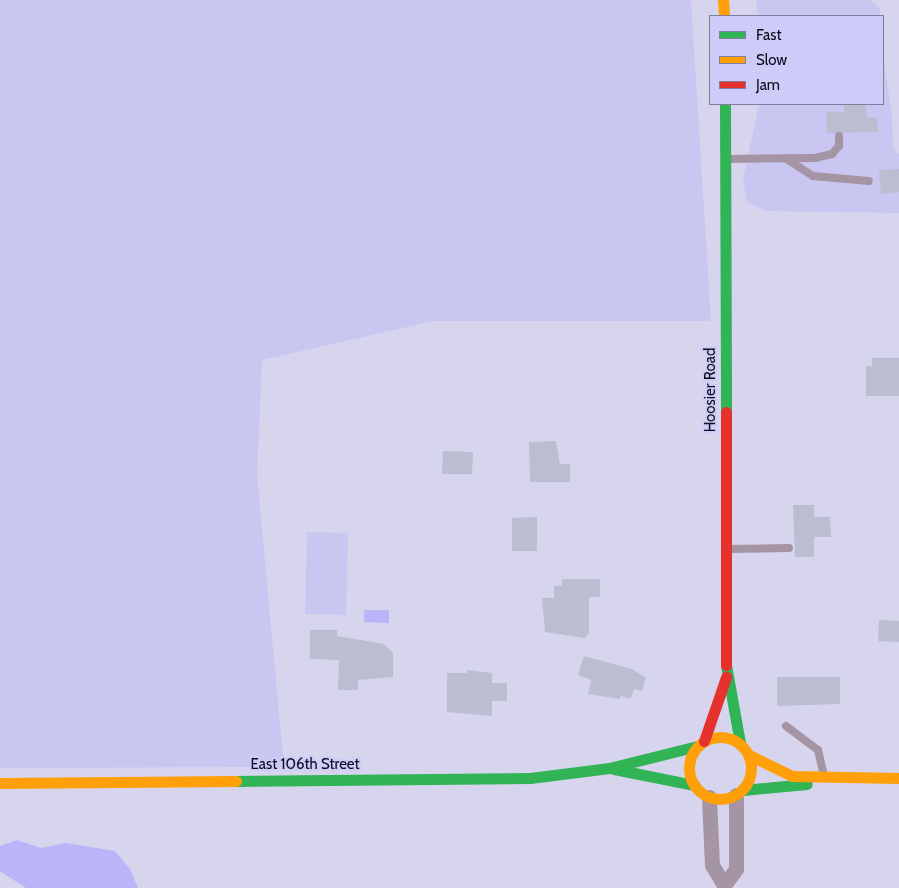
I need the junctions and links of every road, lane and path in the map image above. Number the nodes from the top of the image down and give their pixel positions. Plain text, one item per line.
1 (724, 0) edge
2 (724, 15) edge
3 (725, 105) edge
4 (839, 136) dead end
5 (784, 157) junction
6 (725, 159) junction
7 (870, 181) dead end
8 (726, 548) junction
9 (789, 548) dead end
10 (726, 676) junction
11 (786, 726) dead end
12 (740, 743) junction
13 (700, 744) junction
14 (749, 755) junction
15 (609, 768) junction
16 (824, 776) junction
17 (865, 778) junction
18 (899, 778) edge
19 (0, 784) edge
20 (694, 785) junction
21 (739, 792) junction
22 (709, 797) junction
23 (724, 887) edge

1 - 2 street
3 - 6 street, Hoosier Road
4 - 5 lane
5 - 6 lane
5 - 7 lane
6 - 8 street, Hoosier Road
8 - 9 lane
8 - 10 street, Hoosier Road
10 - 12 street, Hoosier Road
10 - 13 street, Hoosier Road
11 - 16 lane
12 - 13 street
12 - 14 street
13 - 15 street, East 106th Street
13 - 20 street
14 - 16 street
14 - 21 street
15 - 19 street, East 106th Street
15 - 20 street, East 106th Street
16 - 17 street
17 - 18 street
17 - 21 street
20 - 22 street
21 - 22 street
21 - 23 street
22 - 23 street

